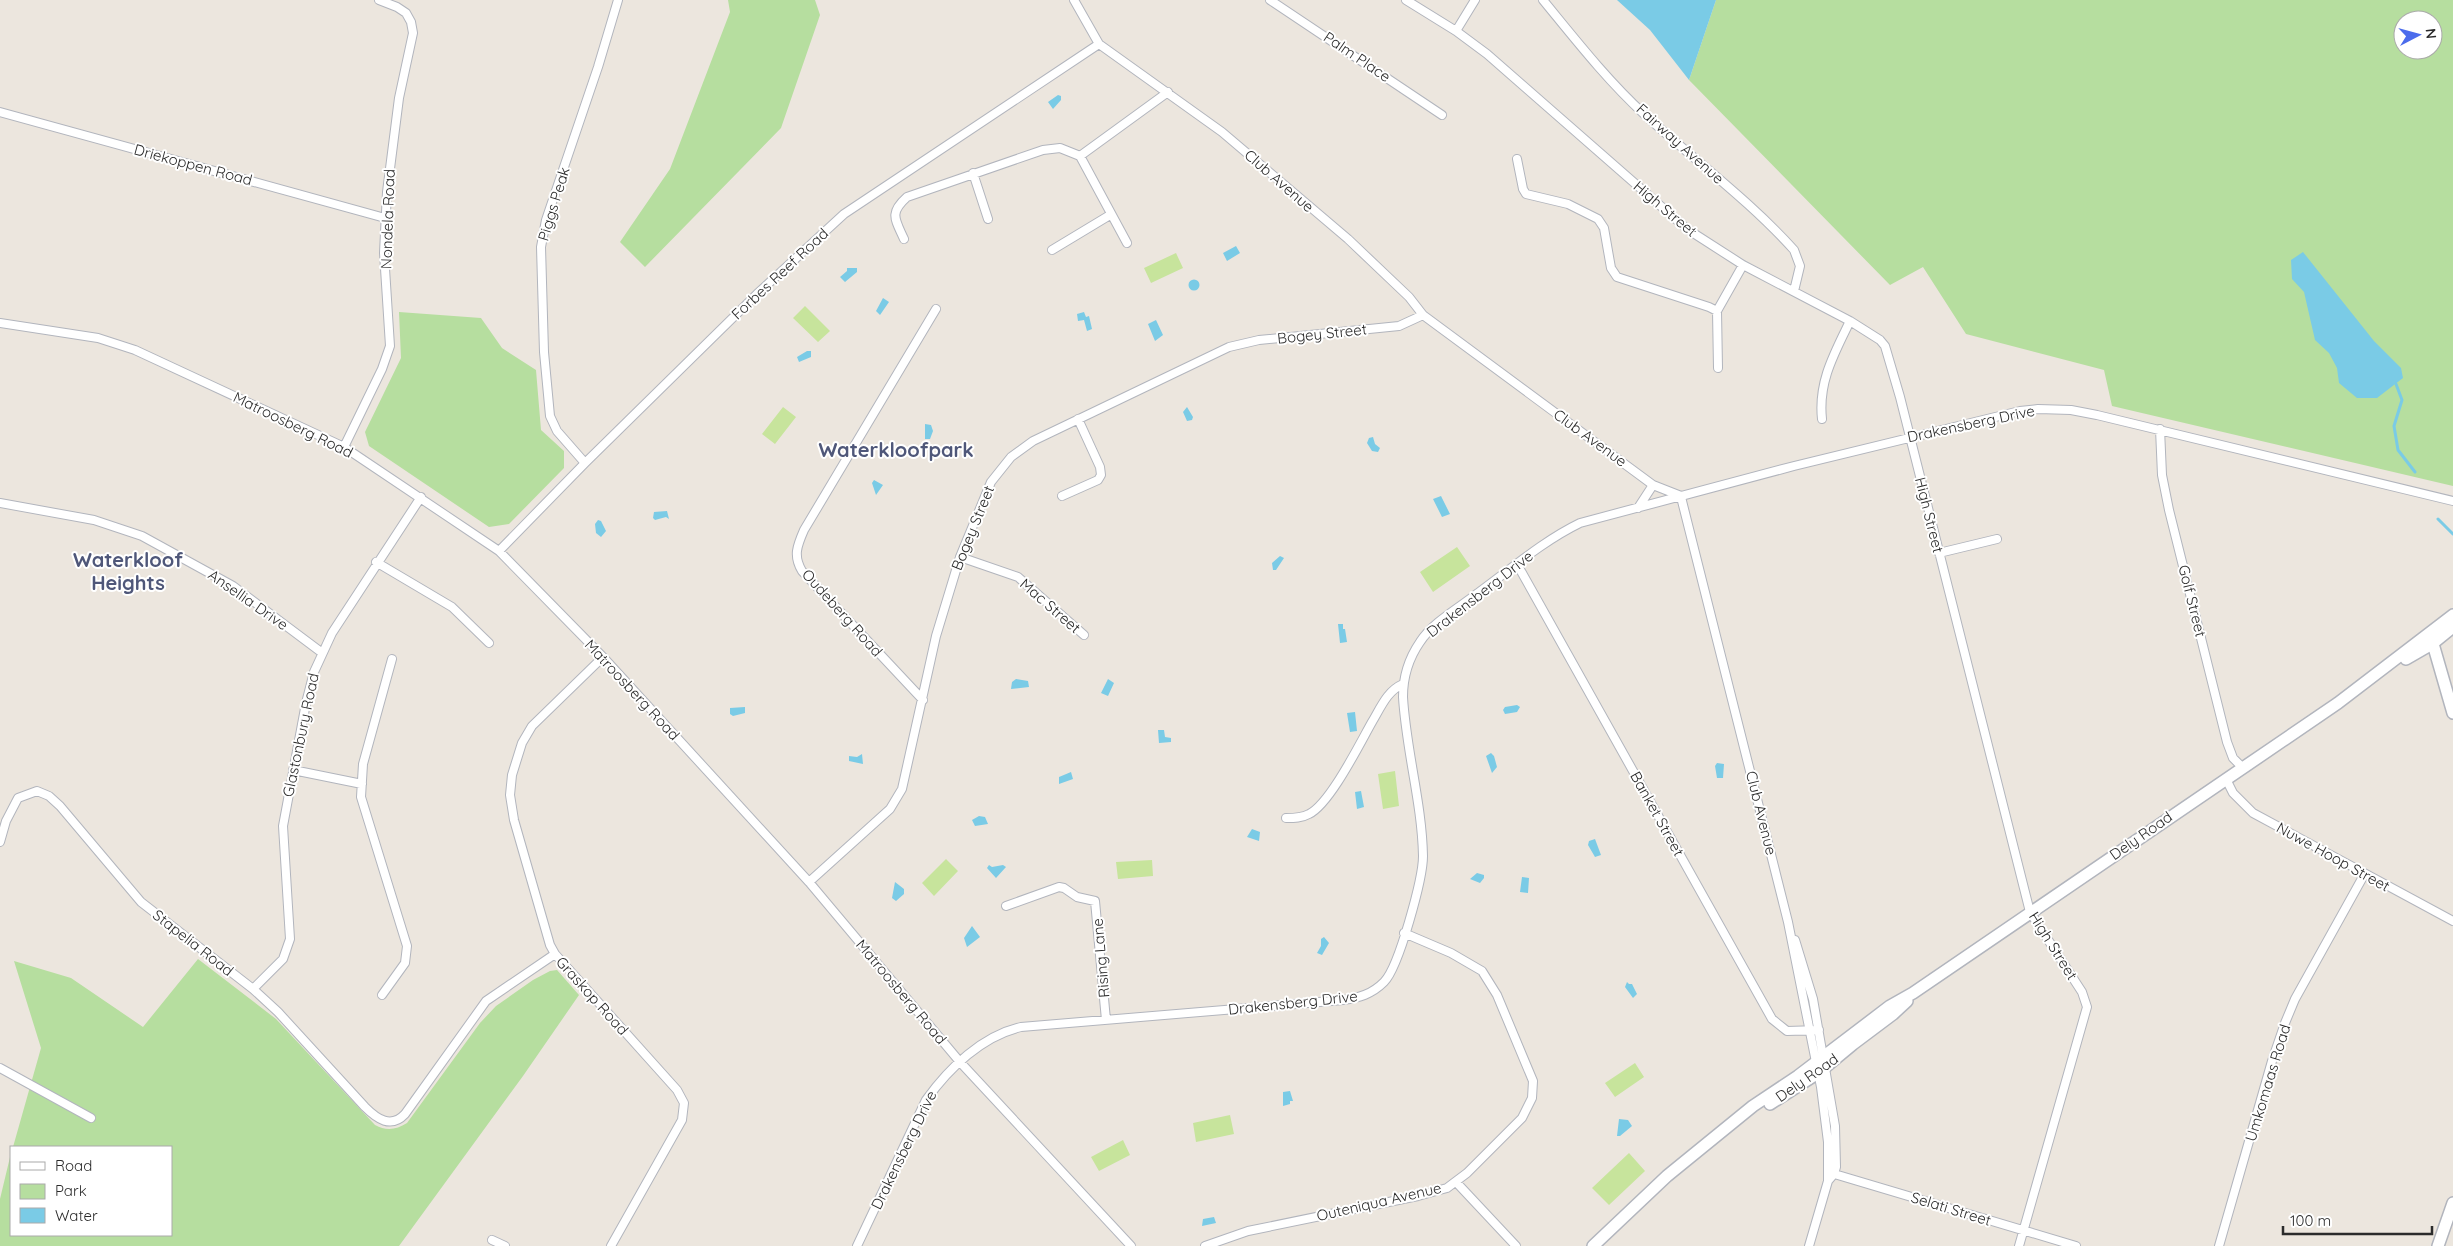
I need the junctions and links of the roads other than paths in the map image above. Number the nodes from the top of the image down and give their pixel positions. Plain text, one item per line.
1 (379, 0) edge
2 (618, 0) edge
3 (1074, 0) edge
4 (1270, 0) edge
5 (1406, 0) edge
6 (1475, 0) edge
7 (1543, 0) edge
8 (1456, 31) junction
9 (1100, 44) junction
10 (1168, 92) junction
11 (0, 112) edge
12 (1442, 115) dead end
13 (1080, 156) junction
14 (1517, 159) dead end
15 (974, 174) junction
16 (1110, 215) junction
17 (385, 218) junction
18 (988, 219) dead end
19 (904, 239) dead end
20 (1127, 243) dead end
21 (1052, 250) dead end
22 (1743, 265) junction
23 (1794, 291) junction
24 (936, 309) dead end
25 (1717, 311) junction
26 (1422, 315) junction
27 (1850, 321) junction
28 (0, 323) edge
29 (1718, 368) dead end
30 (1078, 419) junction
31 (1822, 419) dead end
32 (2160, 429) junction
33 (1909, 437) junction
34 (344, 448) junction
35 (585, 463) junction
36 (1653, 485) junction
37 (1062, 496) dead end
38 (421, 497) junction
39 (1681, 497) junction
40 (2453, 500) edge
41 (0, 502) edge
42 (1638, 508) junction
43 (1997, 539) dead end
44 (499, 551) junction
45 (1939, 554) junction
46 (960, 557) junction
47 (376, 562) junction
48 (1517, 564) junction
49 (2453, 615) edge
50 (2453, 627) edge
51 (1084, 635) dead end
52 (2431, 639) junction
53 (489, 643) dead end
54 (321, 652) junction
55 (603, 657) junction
56 (392, 659) dead end
57 (1403, 684) junction
58 (923, 700) junction
59 (2453, 712) edge
60 (2242, 766) junction
61 (293, 770) junction
62 (2226, 779) junction
63 (362, 784) junction
64 (1286, 818) dead end
65 (0, 842) edge
66 (2364, 874) junction
67 (809, 882) junction
68 (1006, 906) dead end
69 (2030, 912) junction
70 (2453, 921) edge
71 (1404, 933) junction
72 (555, 954) junction
73 (253, 989) junction
74 (382, 995) dead end
75 (1106, 1020) junction
76 (1815, 1030) junction
77 (960, 1062) junction
78 (1821, 1065) junction
79 (0, 1068) edge
80 (91, 1118) dead end
81 (1831, 1173) junction
82 (1456, 1182) junction
83 (2453, 1203) edge
84 (2447, 1222) junction
85 (2024, 1231) junction
86 (492, 1240) dead end
87 (505, 1246) edge
88 (611, 1246) edge
89 (857, 1246) edge
90 (1131, 1246) edge
91 (1205, 1246) edge
92 (1516, 1246) edge
93 (1593, 1246) edge
94 (1809, 1246) edge
95 (2020, 1246) edge
96 (2076, 1246) edge
97 (2219, 1246) edge
98 (2438, 1246) edge
99 (2442, 1246) edge

1 - 17 street, Nondela Road
2 - 35 street, Piggs Peak
3 - 9 street, Club Avenue
4 - 12 street, Palm Place
5 - 8 street, High Street
6 - 8 street
7 - 23 street, Fairway Avenue
8 - 22 street, High Street
9 - 10 street, Club Avenue
9 - 35 street, Forbes Reef Road
10 - 13 street
10 - 26 street, Club Avenue
11 - 17 street, Driekoppen Road
13 - 15 street
13 - 16 street
14 - 25 street
15 - 18 street
15 - 19 street
16 - 20 street
16 - 21 street
17 - 34 street, Nondela Road
22 - 23 street, High Street
22 - 25 street
23 - 27 street, High Street
24 - 58 street, Oudeberg Road
25 - 29 street
26 - 30 street, Bogey Street
26 - 36 street, Club Avenue
27 - 31 street
27 - 33 street, High Street
28 - 34 street, Matroosberg Road
30 - 37 street
30 - 46 street, Bogey Street
32 - 33 street, Drakensberg Drive
32 - 40 street, Drakensberg Drive
32 - 60 street, Golf Street
33 - 39 street, Drakensberg Drive
33 - 45 street, High Street
34 - 38 street, Matroosberg Road
35 - 44 street, Forbes Reef Road
36 - 39 street, Club Avenue
36 - 42 street
38 - 44 street, Matroosberg Road
38 - 47 street, Glastonbury Road
39 - 42 street, Drakensberg Drive
39 - 76 street, Club Avenue
41 - 54 street, Ansellia Drive
42 - 48 street, Drakensberg Drive
43 - 45 street
44 - 55 street, Matroosberg Road
45 - 69 street, High Street
46 - 51 street, Mac Street
46 - 58 street, Bogey Street
47 - 53 street
47 - 54 street, Glastonbury Road
48 - 57 street, Drakensberg Drive
48 - 76 street, Banket Street
49 - 52 street, Dely Road
50 - 52 street, Dely Road
52 - 59 street
52 - 60 street, Dely Road
54 - 61 street, Glastonbury Road
55 - 67 street, Matroosberg Road
55 - 72 street, Graskop Road
56 - 63 street
57 - 64 street
57 - 71 street, Drakensberg Drive
58 - 67 street, Bogey Street
60 - 62 street, Dely Road
61 - 63 street
61 - 73 street, Glastonbury Road
62 - 66 street, Nuwe Hoop Street
62 - 69 street, Dely Road
63 - 74 street
65 - 73 street, Stapelia Road
66 - 70 street, Nuwe Hoop Street
66 - 97 street, Umkomaas Road
67 - 77 street, Matroosberg Road
68 - 75 street, Rising Lane
69 - 78 street, Dely Road
69 - 85 street, High Street
71 - 75 street, Drakensberg Drive
71 - 82 street, Outeniqua Avenue
72 - 73 street, Stapelia Road
72 - 88 street, Graskop Road
75 - 77 street, Drakensberg Drive
76 - 78 street, Club Avenue
77 - 89 street, Drakensberg Drive
77 - 90 street, Matroosberg Road
78 - 81 street, Club Avenue
78 - 93 street, Dely Road
79 - 80 street
81 - 85 street, Selati Street
81 - 94 street
82 - 91 street, Outeniqua Avenue
82 - 92 street
83 - 84 street
84 - 98 street
84 - 99 street
85 - 95 street, High Street
85 - 96 street, Selati Street
86 - 87 street

